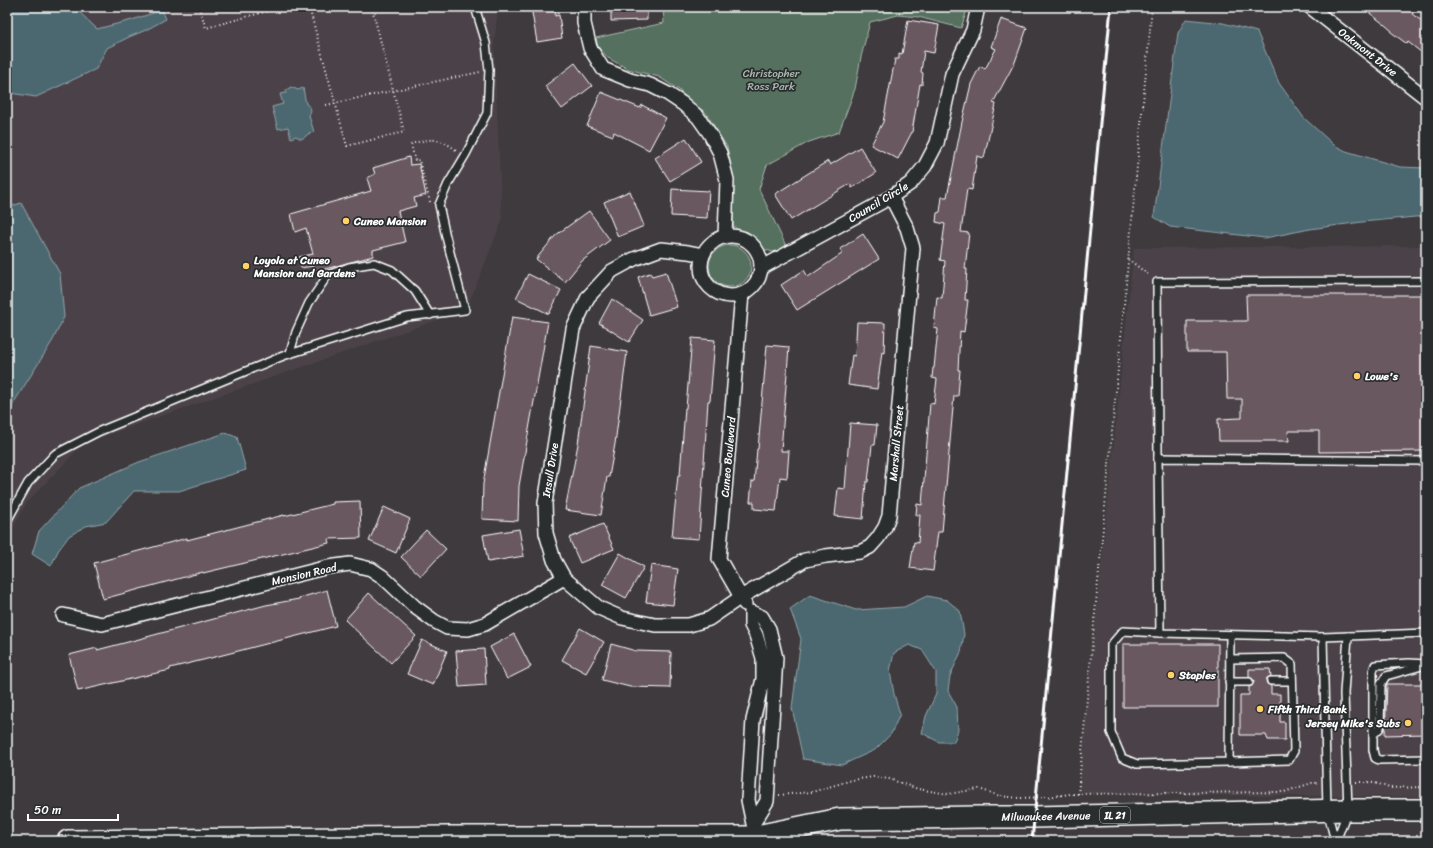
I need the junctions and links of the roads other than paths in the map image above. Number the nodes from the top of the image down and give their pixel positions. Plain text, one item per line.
1 (475, 7) edge
2 (584, 7) edge
3 (978, 7) edge
4 (1310, 7) edge
5 (1426, 98) edge
6 (891, 197) junction
7 (725, 236) junction
8 (703, 256) junction
9 (761, 268) junction
10 (1426, 281) edge
11 (742, 294) junction
12 (430, 314) junction
13 (290, 353) junction
14 (1158, 458) junction
15 (1426, 461) edge
16 (7, 520) edge
17 (564, 578) junction
18 (741, 597) junction
19 (751, 612) junction
20 (63, 615) dead end
21 (1160, 633) junction
22 (1426, 633) edge
23 (1230, 635) junction
24 (1348, 636) junction
25 (1323, 637) junction
26 (1230, 659) junction
27 (1426, 665) edge
28 (1271, 681) dead end
29 (1292, 681) junction
30 (1229, 682) junction
31 (1249, 682) dead end
32 (759, 696) junction
33 (774, 697) junction
34 (1373, 735) junction
35 (1426, 759) edge
36 (1229, 762) junction
37 (1327, 810) junction
38 (1348, 810) junction
39 (1426, 810) edge
40 (756, 834) edge
41 (68, 841) edge
42 (1335, 841) edge

1 - 12 lane
2 - 7 street
3 - 6 street, Council Circle
4 - 5 street, Oakmont Drive
6 - 9 street, Council Circle
6 - 18 street, Marshall Street
7 - 8 street
7 - 9 street
8 - 11 street
8 - 17 street, Insull Drive
9 - 11 street
10 - 14 lane
11 - 18 street, Cuneo Boulevard
12 - 13 lane
12 - 13 lane
13 - 16 lane
14 - 15 lane
14 - 21 lane
17 - 18 street, Insull Drive
17 - 20 street, Mansion Road
18 - 19 street, Cuneo Boulevard
19 - 32 street, Cuneo Boulevard
19 - 33 street, Cuneo Boulevard
21 - 23 lane
21 - 36 lane
22 - 24 lane
23 - 25 lane
23 - 26 lane
24 - 25 lane
24 - 38 lane
25 - 37 lane
26 - 29 lane
26 - 30 lane
27 - 34 lane
27 - 34 lane
28 - 29 lane
29 - 36 lane
30 - 31 lane
30 - 36 lane
32 - 33 street
32 - 40 street, Cuneo Boulevard
33 - 40 street, Cuneo Boulevard
34 - 35 lane
37 - 38 main road, Milwaukee Avenue / IL 21
37 - 40 main road, Milwaukee Avenue / IL 21
37 - 42 lane
38 - 39 main road, Milwaukee Avenue / IL 21
38 - 42 lane
40 - 41 main road, IL 21

